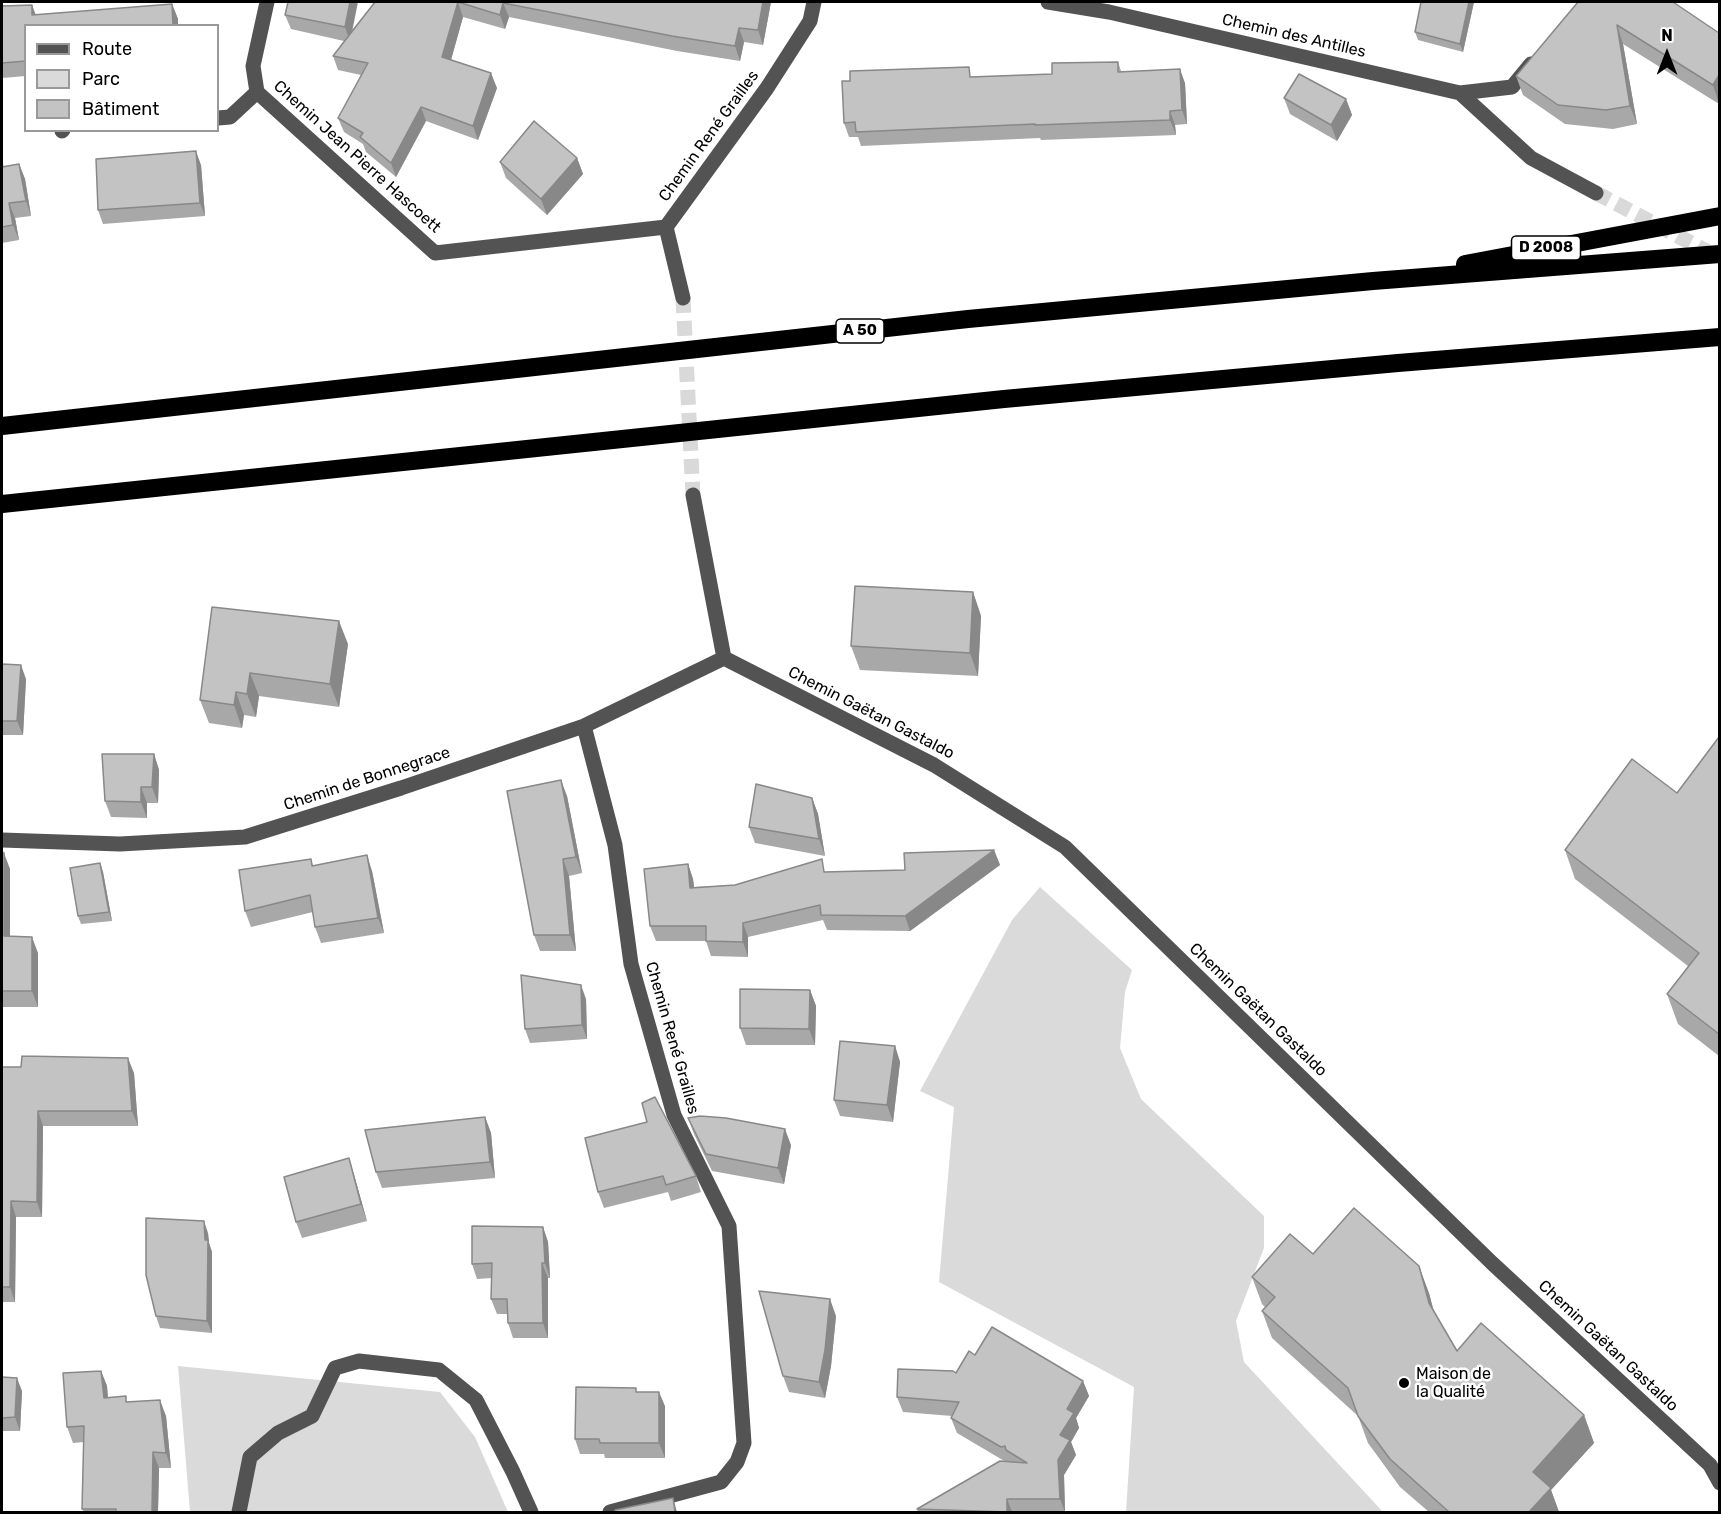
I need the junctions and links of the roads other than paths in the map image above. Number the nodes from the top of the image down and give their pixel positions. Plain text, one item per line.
1 (267, 2) edge
2 (814, 2) edge
3 (1048, 2) edge
4 (1540, 53) edge
5 (257, 92) junction
6 (1460, 93) junction
7 (219, 118) edge
8 (1596, 193) tunnel mouth
9 (1719, 216) edge
10 (666, 227) junction
11 (1719, 254) edge
12 (1373, 281) junction
13 (683, 298) tunnel mouth
14 (1719, 337) edge
15 (2, 426) edge
16 (693, 495) tunnel mouth
17 (2, 504) edge
18 (724, 658) junction
19 (584, 726) junction
20 (2, 840) edge
21 (1715, 1466) edge
22 (1719, 1483) edge
23 (239, 1512) edge
24 (531, 1512) edge
25 (610, 1512) edge

1 - 5 street, Chemin Jean Pierre Hascoett
2 - 10 street, Chemin René Grailles
3 - 6 street, Chemin des Antilles
4 - 6 street
5 - 7 street
5 - 10 street, Chemin Jean Pierre Hascoett
6 - 8 street
9 - 12 highway, D 2008
10 - 13 street, Chemin René Grailles
11 - 12 highway, A 50
12 - 15 highway, A 50
14 - 17 highway
16 - 18 street
18 - 19 street, Chemin de Bonnegrace
18 - 21 street, Chemin Gaëtan Gastaldo
19 - 20 street, Chemin de Bonnegrace
19 - 25 street, Chemin René Grailles
21 - 22 street, Chemin Gaëtan Gastaldo
23 - 24 street

